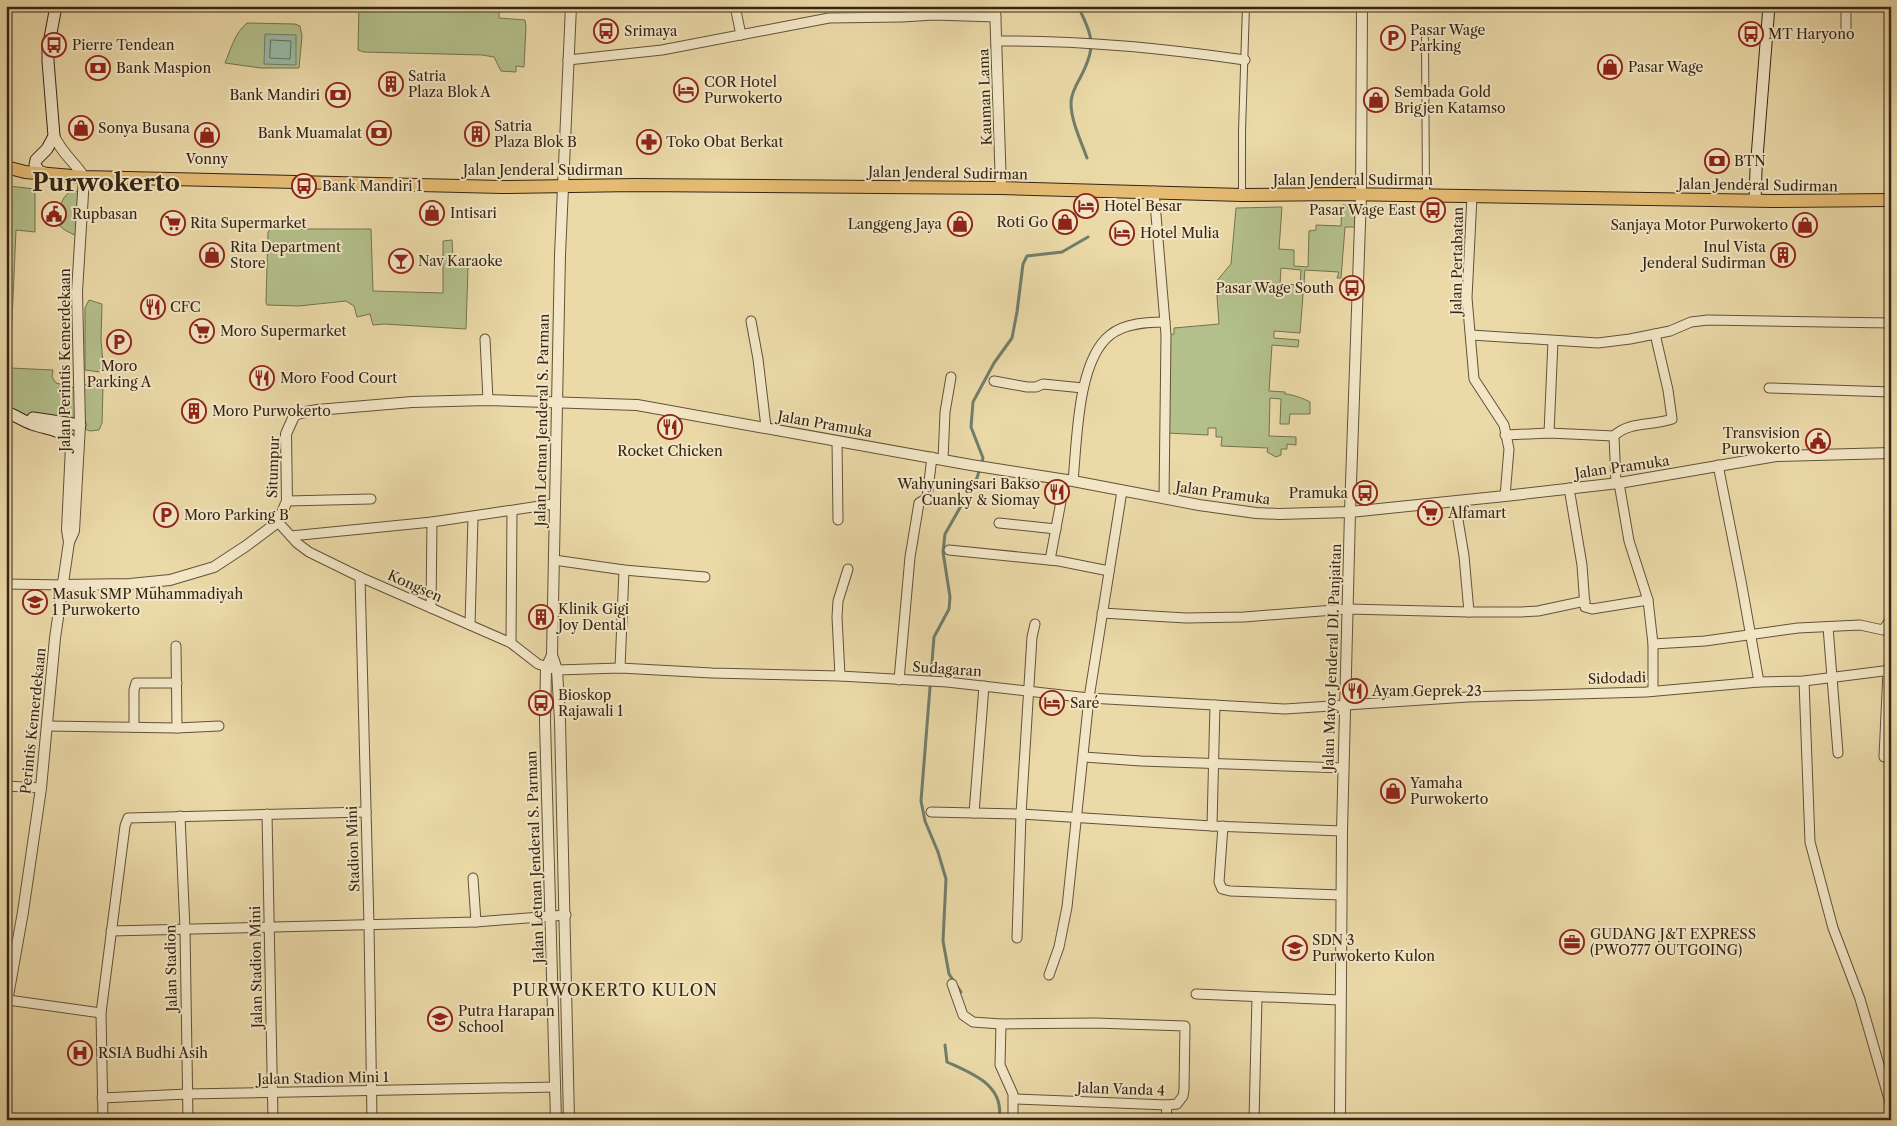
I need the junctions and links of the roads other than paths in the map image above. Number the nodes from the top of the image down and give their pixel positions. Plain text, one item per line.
1 (56, 6) edge
2 (571, 6) edge
3 (734, 6) edge
4 (1246, 6) edge
5 (1362, 6) edge
6 (1769, 6) edge
7 (1846, 6) edge
8 (930, 11) edge
9 (996, 12) edge
10 (1846, 28) dead end
11 (741, 35) junction
12 (1426, 39) dead end
13 (997, 41) junction
14 (568, 60) junction
15 (1244, 60) junction
16 (54, 136) junction
17 (6, 167) edge
18 (47, 174) junction
19 (84, 177) junction
20 (564, 186) junction
21 (1001, 188) junction
22 (1154, 191) junction
23 (1242, 195) junction
24 (1361, 195) junction
25 (1426, 195) junction
26 (1472, 196) junction
27 (1755, 200) junction
28 (1891, 200) edge
29 (751, 321) dead end
30 (1165, 322) junction
31 (1891, 323) edge
32 (1655, 334) junction
33 (1470, 335) junction
34 (485, 339) dead end
35 (1553, 341) junction
36 (951, 377) dead end
37 (994, 381) dead end
38 (1083, 388) junction
39 (1769, 388) dead end
40 (1891, 392) edge
41 (488, 400) junction
42 (557, 401) junction
43 (6, 412) edge
44 (36, 422) junction
45 (80, 425) junction
46 (766, 428) junction
47 (1549, 433) junction
48 (1505, 435) junction
49 (1614, 436) junction
50 (70, 440) joint
51 (837, 440) junction
52 (1891, 453) edge
53 (932, 457) junction
54 (943, 460) junction
55 (1718, 465) junction
56 (1069, 481) junction
57 (1617, 483) junction
58 (1569, 488) junction
59 (73, 491) junction
60 (1122, 491) junction
61 (1505, 496) junction
62 (1164, 498) junction
63 (371, 499) dead end
64 (287, 501) junction
65 (1455, 502) junction
66 (553, 504) junction
67 (512, 510) junction
68 (1350, 512) junction
69 (473, 517) junction
70 (838, 520) dead end
71 (278, 522) junction
72 (432, 522) junction
73 (999, 523) dead end
74 (1056, 529) junction
75 (291, 536) junction
76 (949, 550) dead end
77 (554, 560) junction
78 (1050, 560) junction
79 (624, 570) junction
80 (848, 570) dead end
81 (1109, 571) junction
82 (360, 577) junction
83 (705, 577) dead end
84 (6, 584) edge
85 (64, 585) junction
86 (1648, 600) junction
87 (1585, 601) junction
88 (430, 608) junction
89 (1347, 610) junction
90 (1469, 612) junction
91 (1102, 613) junction
92 (1891, 619) edge
93 (1034, 624) dead end
94 (470, 625) junction
95 (1828, 627) junction
96 (1750, 634) junction
97 (510, 643) junction
98 (1653, 644) junction
99 (176, 646) dead end
100 (552, 655) junction
101 (546, 668) junction
102 (620, 668) junction
103 (557, 670) junction
104 (1889, 671) edge
105 (840, 676) junction
106 (1832, 678) junction
107 (899, 680) junction
108 (1804, 681) junction
109 (1759, 682) junction
110 (176, 683) junction
111 (984, 686) junction
112 (1030, 690) junction
113 (1653, 691) junction
114 (1089, 698) junction
115 (1215, 705) junction
116 (1345, 707) junction
117 (47, 726) junction
118 (219, 726) dead end
119 (134, 727) junction
120 (177, 728) junction
121 (1838, 753) dead end
122 (1084, 757) junction
123 (1884, 757) dead end
124 (1213, 764) junction
125 (1343, 768) junction
126 (547, 782) junction
127 (562, 783) junction
128 (6, 786) edge
129 (41, 788) junction
130 (366, 812) junction
131 (931, 812) dead end
132 (974, 813) junction
133 (267, 814) junction
134 (1022, 814) junction
135 (180, 816) junction
136 (1075, 818) junction
137 (1212, 826) junction
138 (1223, 826) junction
139 (1342, 831) junction
140 (474, 878) dead end
141 (1341, 895) junction
142 (551, 916) junction
143 (566, 916) junction
144 (476, 922) junction
145 (369, 925) junction
146 (269, 927) junction
147 (184, 928) junction
148 (110, 931) junction
149 (1016, 938) dead end
150 (11, 950) edge
151 (1049, 975) dead end
152 (952, 984) dead end
153 (1196, 994) dead end
154 (1257, 997) junction
155 (1340, 1000) junction
156 (7, 1004) edge
157 (101, 1013) junction
158 (1001, 1024) junction
159 (555, 1087) junction
160 (371, 1090) junction
161 (272, 1093) junction
162 (187, 1094) junction
163 (102, 1098) junction
164 (1014, 1099) junction
165 (1167, 1105) junction
166 (1891, 1106) edge
167 (103, 1120) edge
168 (188, 1120) edge
169 (273, 1120) edge
170 (372, 1120) edge
171 (556, 1120) edge
172 (570, 1120) edge
173 (1013, 1120) edge
174 (1166, 1120) edge
175 (1254, 1120) edge
176 (1340, 1120) edge

1 - 16 main road
2 - 14 street, Jalan Letnan Jenderal S. Parman
3 - 11 street
4 - 15 street
5 - 24 street, Jalan Mayor Jenderal DI. Panjaitan
6 - 27 main road
7 - 10 street
8 - 9 street
8 - 11 street
9 - 13 street, Kauman Lama
11 - 14 street
12 - 25 street
13 - 15 street
13 - 21 street, Kauman Lama
14 - 20 street, Jalan Letnan Jenderal S. Parman
15 - 23 street
16 - 18 main road
16 - 19 street
17 - 18 main road, Jalan Jenderal Sudirman
18 - 19 main road, Jalan Jenderal Sudirman
19 - 20 main road, Jalan Jenderal Sudirman
19 - 45 street, Jalan Perintis Kemerdekaan
20 - 21 main road, Jalan Jenderal Sudirman
20 - 42 street, Jalan Letnan Jenderal S. Parman
21 - 22 main road, Jalan Jenderal Sudirman
22 - 23 main road, Jalan Jenderal Sudirman
22 - 30 street
23 - 24 main road, Jalan Jenderal Sudirman
24 - 25 main road, Jalan Jenderal Sudirman
24 - 68 street, Jalan Mayor Jenderal DI. Panjaitan
25 - 26 main road, Jalan Jenderal Sudirman
26 - 27 main road, Jalan Jenderal Sudirman
26 - 33 street, Jalan Pertabatan
27 - 28 main road, Jalan Jenderal Sudirman
29 - 46 street
30 - 38 street
30 - 62 street
31 - 32 street
32 - 35 street
32 - 49 street
33 - 35 street
33 - 48 street, Jalan Pertabatan
34 - 41 street
35 - 47 street
36 - 54 street
37 - 38 street
38 - 56 street
39 - 40 street
41 - 42 street, Situmpur
41 - 64 street, Situmpur
42 - 46 street, Jalan Pramuka
42 - 66 street, Jalan Letnan Jenderal S. Parman
43 - 44 main road
44 - 45 main road
44 - 50 main road
45 - 59 street, Jalan Perintis Kemerdekaan
46 - 51 street, Jalan Pramuka
47 - 48 street
47 - 49 street
48 - 61 street, Jalan Pertabatan
49 - 57 street
50 - 59 street, Jalan Perintis Kemerdekaan
51 - 53 street, Jalan Pramuka
51 - 70 street
52 - 55 street, Jalan Pramuka
53 - 54 street, Jalan Pramuka
53 - 107 street
54 - 56 street, Jalan Pramuka
55 - 57 street, Jalan Pramuka
55 - 96 street
56 - 60 street, Jalan Pramuka
56 - 74 street
57 - 58 street, Jalan Pramuka
57 - 86 street
58 - 61 street, Jalan Pramuka
58 - 87 street
59 - 85 street, Jalan Perintis Kemerdekaan
60 - 62 street, Jalan Pramuka
60 - 81 street
61 - 65 street, Jalan Pramuka
62 - 68 street, Jalan Pramuka
63 - 64 street
64 - 71 street, Situmpur
65 - 68 street, Jalan Pramuka
65 - 90 street
66 - 67 street
66 - 77 street, Jalan Letnan Jenderal S. Parman
67 - 69 street
67 - 97 street
68 - 89 street, Jalan Mayor Jenderal DI. Panjaitan
69 - 72 street
69 - 94 street
71 - 75 street, Kongsen
71 - 85 street, Situmpur
72 - 75 street
72 - 88 street
73 - 74 street
74 - 78 street
75 - 82 street, Kongsen
76 - 78 street
77 - 79 street
77 - 100 street, Jalan Letnan Jenderal S. Parman
78 - 81 street
79 - 83 street
79 - 102 street
80 - 105 street
81 - 91 street
82 - 88 street, Kongsen
82 - 130 street, Stadion Mini
84 - 85 street
85 - 117 street, Perintis Kemerdekaan
86 - 87 street
86 - 98 street
87 - 90 street
88 - 94 street, Kongsen
89 - 90 street
89 - 91 street
89 - 116 street, Jalan Mayor Jenderal DI. Panjaitan
91 - 114 street
92 - 95 street
93 - 112 street
94 - 97 street, Kongsen
95 - 96 street
95 - 106 street
96 - 98 street
96 - 109 street
97 - 101 street, Kongsen
98 - 113 street
99 - 110 street
100 - 101 street, Jalan Letnan Jenderal S. Parman
100 - 103 street, Jalan Letnan Jenderal S. Parman
101 - 103 street, Sudagaran
101 - 126 street, Jalan Letnan Jenderal S. Parman
102 - 103 street, Sudagaran
102 - 105 street, Sudagaran
103 - 127 street, Jalan Letnan Jenderal S. Parman
104 - 106 street, Sidodadi
104 - 123 street
105 - 107 street, Sudagaran
106 - 108 street, Sidodadi
106 - 121 street
107 - 111 street, Sudagaran
108 - 109 street, Sidodadi
108 - 166 street
109 - 113 street, Sidodadi
110 - 119 street
110 - 120 street
111 - 112 street, Sudagaran
111 - 132 street
112 - 114 street, Sudagaran
112 - 134 street
113 - 116 street, Sidodadi
114 - 115 street, Sudagaran
114 - 122 street
115 - 116 street, Sudagaran
115 - 124 street
116 - 125 street, Jalan Mayor Jenderal DI. Panjaitan
117 - 119 street
117 - 129 street, Perintis Kemerdekaan
118 - 120 street
119 - 120 street
122 - 124 street
122 - 136 street
124 - 125 street
124 - 137 street
125 - 139 street, Jalan Mayor Jenderal DI. Panjaitan
126 - 127 street
126 - 142 street, Jalan Letnan Jenderal S. Parman
127 - 143 street, Jalan Letnan Jenderal S. Parman
128 - 129 street
129 - 150 street, Perintis Kemerdekaan
130 - 133 street
130 - 145 street, Stadion Mini
131 - 132 street
132 - 134 street
133 - 135 street
133 - 146 street, Jalan Stadion Mini
134 - 136 street
134 - 149 street
135 - 147 street, Jalan Stadion
135 - 148 street
136 - 137 street
136 - 151 street
137 - 138 street
138 - 139 street
138 - 141 street
139 - 141 street, Jalan Mayor Jenderal DI. Panjaitan
140 - 144 street
141 - 155 street, Jalan Mayor Jenderal DI. Panjaitan
142 - 143 street
142 - 144 street
142 - 159 street, Jalan Letnan Jenderal S. Parman
143 - 172 street, Jalan Letnan Jenderal S. Parman
144 - 145 street
145 - 146 street
145 - 160 street, Stadion Mini
146 - 147 street
146 - 161 street, Jalan Stadion Mini
147 - 148 street
147 - 162 street, Jalan Stadion
148 - 157 street
150 - 156 street, Perintis Kemerdekaan
152 - 158 street
153 - 154 street
154 - 155 street
154 - 175 street
155 - 176 street, Jalan Mayor Jenderal DI. Panjaitan
156 - 157 street
157 - 163 street
158 - 164 street
158 - 165 street, Jalan Vanda 4
159 - 160 street, Jalan Stadion Mini 1
159 - 171 street, Jalan Letnan Jenderal S. Parman
160 - 161 street, Jalan Stadion Mini 1
160 - 170 street, Stadion Mini
161 - 162 street, Jalan Stadion Mini 1
161 - 169 street, Jalan Stadion Mini
162 - 163 street, Jalan Stadion Mini 1
162 - 168 street, Jalan Stadion
163 - 167 street
164 - 165 street, Jalan Vanda 4
164 - 173 street
165 - 174 street

